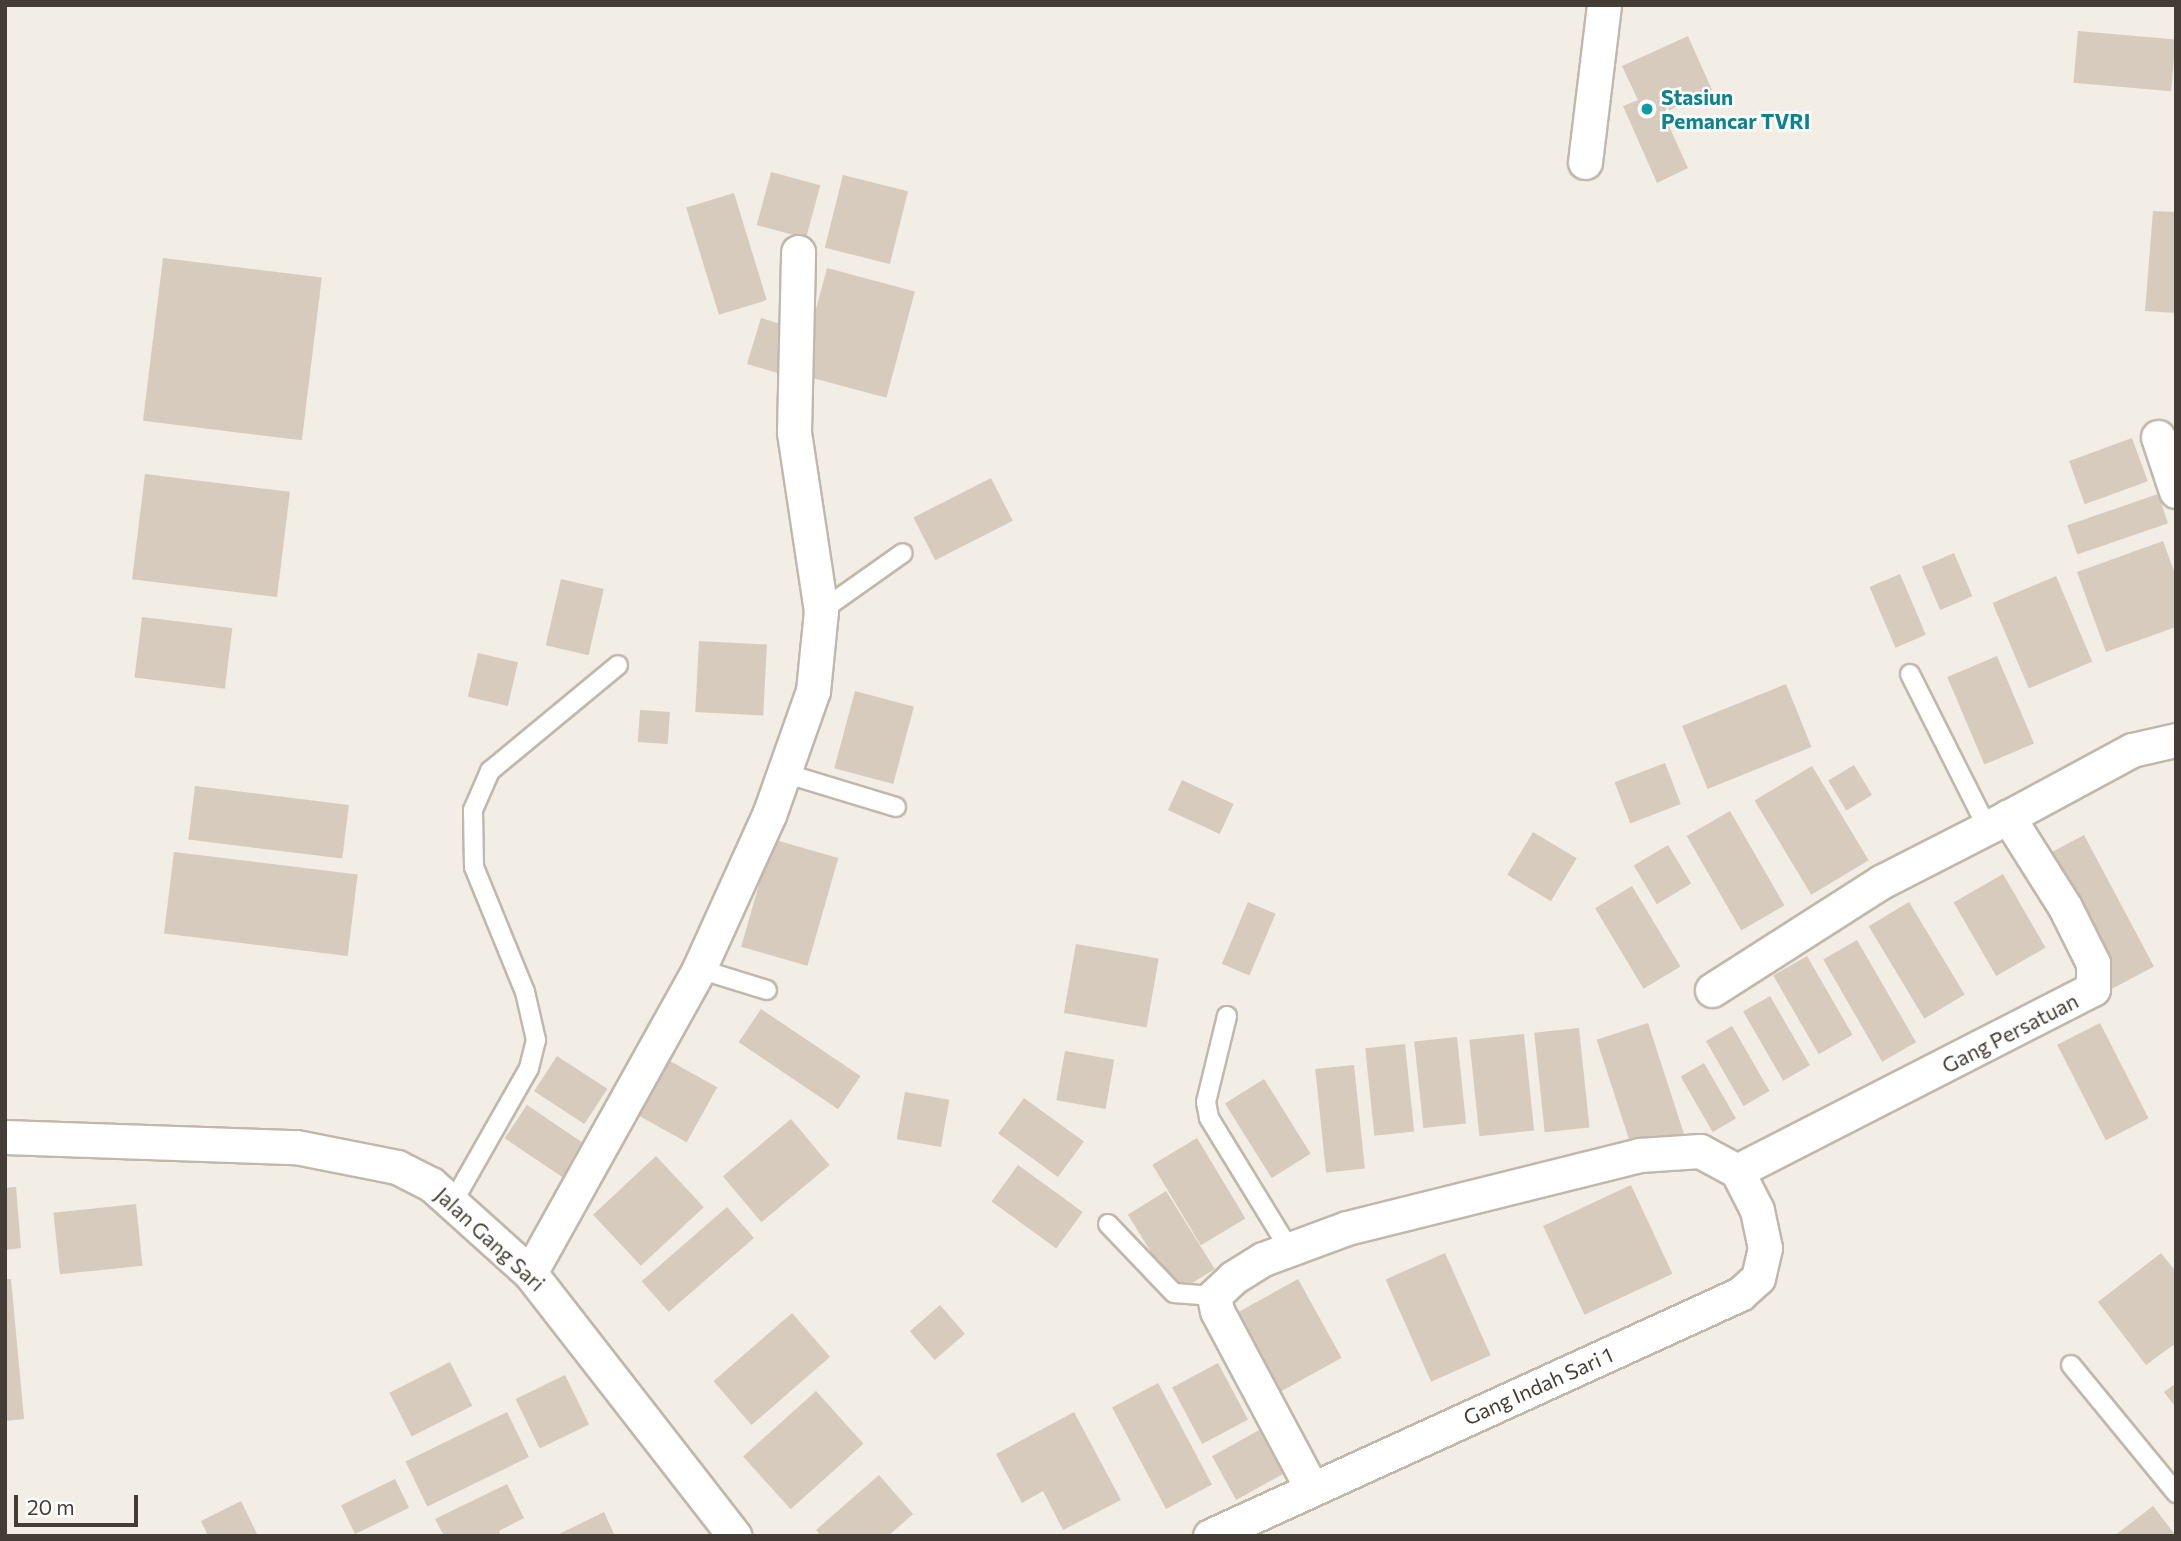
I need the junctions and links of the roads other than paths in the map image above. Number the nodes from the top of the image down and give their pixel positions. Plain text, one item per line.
1 (1604, 5) edge
2 (1585, 162) dead end
3 (798, 252) dead end
4 (2158, 437) dead end
5 (2176, 491) edge
6 (903, 553) dead end
7 (821, 611) junction
8 (618, 665) dead end
9 (1910, 674) dead end
10 (2176, 740) edge
11 (785, 773) junction
12 (896, 807) dead end
13 (1998, 822) junction
14 (699, 969) junction
15 (767, 990) dead end
16 (1712, 990) dead end
17 (1227, 1016) dead end
18 (5, 1137) edge
19 (1737, 1171) junction
20 (453, 1202) junction
21 (1108, 1224) dead end
22 (1290, 1250) junction
23 (530, 1273) junction
24 (1214, 1296) junction
25 (2071, 1365) dead end
26 (1312, 1489) junction
27 (2176, 1493) edge
28 (735, 1536) edge
29 (1210, 1536) edge

1 - 2 street
3 - 7 street
4 - 5 street
6 - 7 lane
7 - 11 street
8 - 20 lane
9 - 13 lane
10 - 13 street
11 - 12 lane
11 - 14 street
13 - 16 street
13 - 19 street, Gang Persatuan
14 - 15 lane
14 - 23 street
17 - 22 lane
18 - 20 street, Jalan Gang Sari
19 - 22 street
19 - 26 street, Gang Indah Sari 1
20 - 23 street, Jalan Gang Sari
21 - 24 lane
22 - 24 street
23 - 28 street, Jalan Gang Sari
24 - 26 street
25 - 27 lane
26 - 29 street, Gang Indah Sari 1

